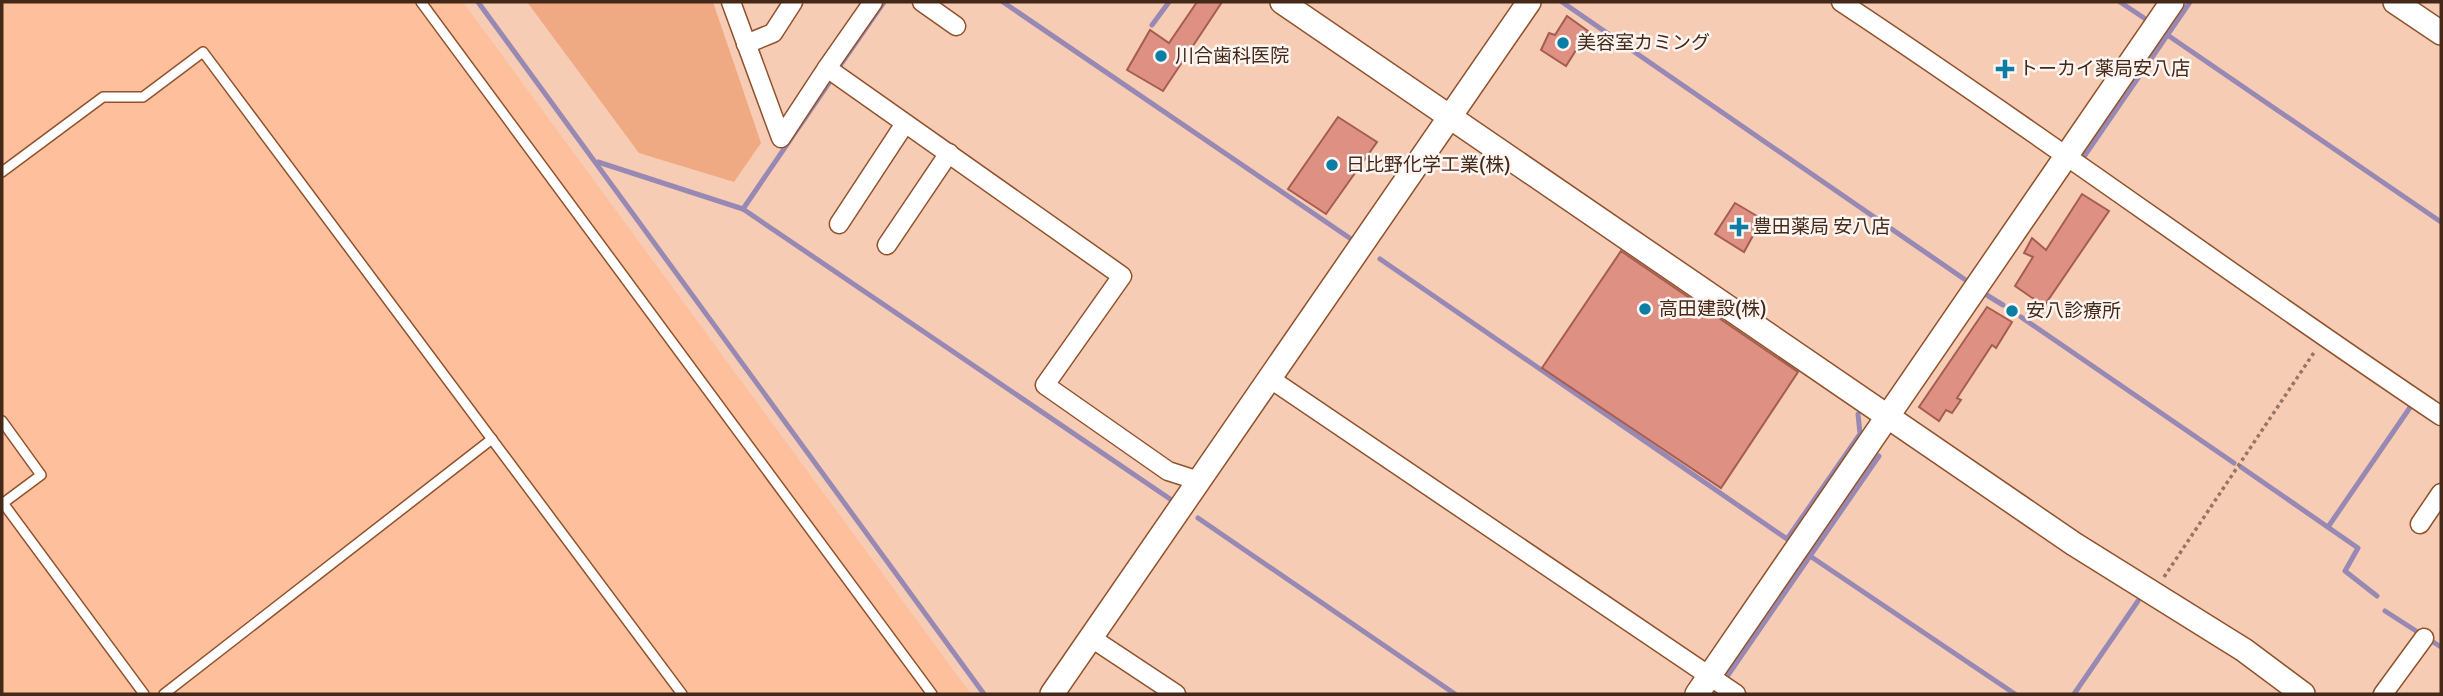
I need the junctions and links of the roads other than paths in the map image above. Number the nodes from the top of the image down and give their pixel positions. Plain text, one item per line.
1 (421, 2) edge
2 (731, 2) edge
3 (793, 2) edge
4 (873, 2) edge
5 (922, 2) edge
6 (1282, 2) edge
7 (1529, 2) edge
8 (2172, 2) edge
9 (2395, 2) edge
10 (1851, 4) edge
11 (956, 26) dead end
12 (2441, 33) edge
13 (747, 44) junction
14 (827, 68) junction
15 (1449, 117) junction
16 (904, 125) junction
17 (949, 153) junction
18 (2067, 156) junction
19 (2, 172) edge
20 (839, 224) dead end
21 (887, 245) dead end
22 (1269, 378) junction
23 (2441, 416) edge
24 (1887, 417) junction
25 (2, 421) edge
26 (492, 439) junction
27 (1199, 481) junction
28 (2441, 493) edge
29 (2, 504) edge
30 (2420, 524) dead end
31 (1090, 637) junction
32 (2424, 638) dead end
33 (1704, 685) edge
34 (144, 694) edge
35 (164, 694) edge
36 (682, 694) edge
37 (932, 694) edge
38 (1052, 694) edge
39 (1176, 694) edge
40 (1736, 694) edge
41 (2303, 694) edge
42 (2382, 694) edge

1 - 37 lane
2 - 13 street
3 - 13 street
4 - 14 street
5 - 11 street
6 - 15 street
7 - 15 street
8 - 18 street
9 - 12 street
10 - 18 street
13 - 14 street
14 - 16 street
15 - 22 street
15 - 24 street
16 - 17 street
16 - 20 street
17 - 21 street
17 - 27 street
18 - 23 street
18 - 24 street
19 - 26 lane
22 - 27 street
22 - 33 street
24 - 33 street
24 - 41 street
25 - 29 lane
26 - 35 lane
26 - 36 lane
27 - 31 street
28 - 30 street
29 - 34 lane
31 - 38 street
31 - 39 street
32 - 42 street
33 - 40 street

